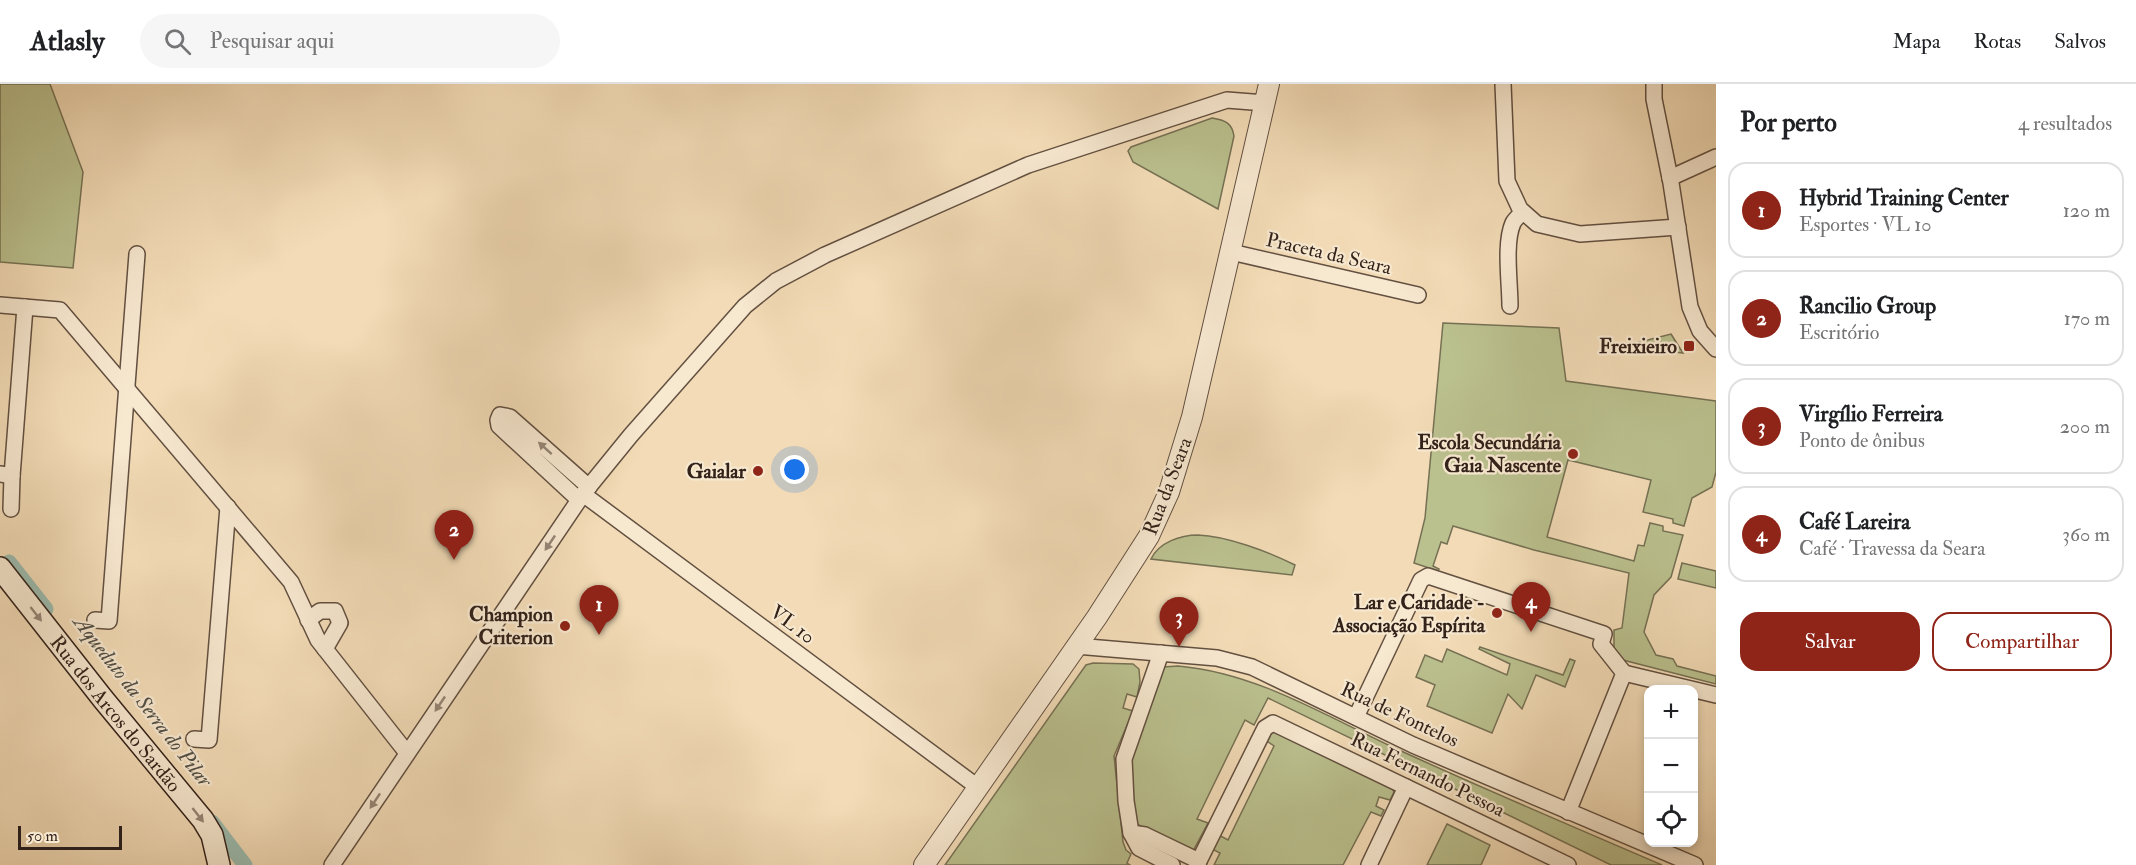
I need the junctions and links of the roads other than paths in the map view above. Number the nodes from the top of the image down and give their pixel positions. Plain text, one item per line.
1 (1503, 84) edge
2 (1654, 84) edge
3 (1267, 94) edge
4 (1716, 157) edge
5 (1670, 178) junction
6 (1523, 212) junction
7 (1678, 227) junction
8 (1231, 252) junction
9 (137, 254) dead end
10 (1418, 295) dead end
11 (0, 305) edge
12 (1510, 306) dead end
13 (25, 307) junction
14 (0, 314) edge
15 (1716, 349) edge
16 (128, 389) junction
17 (6, 475) edge
18 (583, 494) junction
19 (228, 507) junction
20 (10, 509) dead end
21 (0, 568) edge
22 (95, 620) dead end
23 (308, 620) junction
24 (1076, 646) junction
25 (325, 649) junction
26 (1161, 653) junction
27 (1624, 673) junction
28 (1716, 695) edge
29 (1356, 717) junction
30 (194, 739) dead end
31 (407, 753) junction
32 (1406, 787) junction
33 (979, 788) junction
34 (1568, 812) junction
35 (1131, 833) junction
36 (1542, 859) edge
37 (1198, 863) edge
38 (219, 865) edge
39 (332, 865) edge
40 (924, 865) edge
41 (1172, 865) edge
42 (1369, 865) edge
43 (1568, 865) edge
44 (1695, 865) edge

1 - 6 street
2 - 5 street
3 - 8 street, Rua da Seara
3 - 18 street
4 - 5 street
5 - 7 street
6 - 7 street
6 - 12 street
7 - 15 street
8 - 10 street, Praceta da Seara
8 - 24 street, Rua da Seara
9 - 16 street
11 - 13 street
11 - 14 street
13 - 16 street
13 - 17 street
16 - 19 street
16 - 22 street
17 - 20 street
18 -> 18 street
18 -> 31 street
18 - 33 street, VL 10
19 - 23 street
19 - 30 street
21 -> 38 main road, Rua dos Arcos do Sardão
23 - 25 street
23 - 25 street
24 - 26 street, Rua de Fontelos
24 - 33 street, Rua da Seara
25 - 31 street
26 - 29 street, Rua de Fontelos
26 - 35 street
27 - 28 street
27 - 29 street
27 - 34 street
29 - 34 street, Rua de Fontelos
31 -> 39 street
32 - 36 street, Rua Fernando Pessoa
32 - 37 street, Rua Fernando Pessoa
32 - 42 street
33 - 40 street, Rua da Seara
34 - 44 street, Rua de Fontelos
35 - 37 street
35 - 41 street
36 - 43 street, Rua Fernando Pessoa

